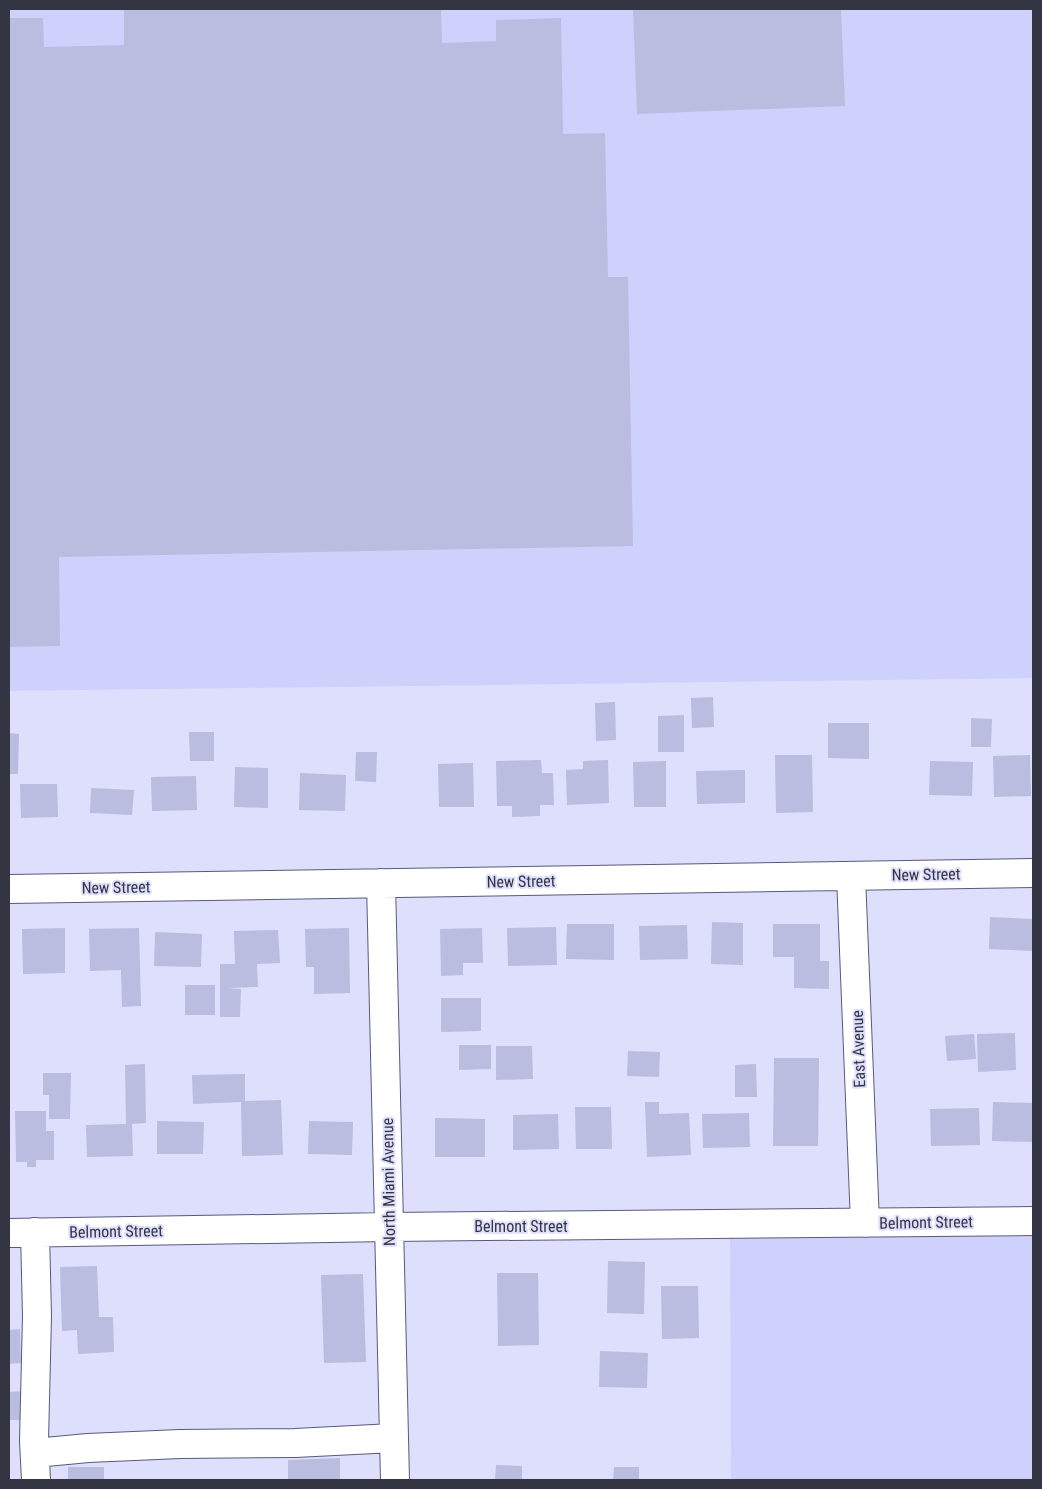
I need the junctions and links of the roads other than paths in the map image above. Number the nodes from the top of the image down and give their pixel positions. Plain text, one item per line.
1 (1033, 873) edge
2 (851, 876) junction
3 (381, 883) junction
4 (9, 889) edge
5 (1033, 1221) edge
6 (865, 1223) junction
7 (389, 1227) junction
8 (22, 1232) edge
9 (394, 1438) junction
10 (35, 1453) junction
11 (36, 1480) edge
12 (396, 1480) edge

1 - 2 street, New Street
2 - 3 street, New Street
2 - 6 street, East Avenue
3 - 4 street, New Street
3 - 7 street, North Miami Avenue
5 - 6 street, Belmont Street
6 - 7 street, Belmont Street
7 - 8 street, Belmont Street
7 - 9 street, North Miami Avenue
8 - 10 street
9 - 10 street
9 - 12 street, North Miami Avenue
10 - 11 street

